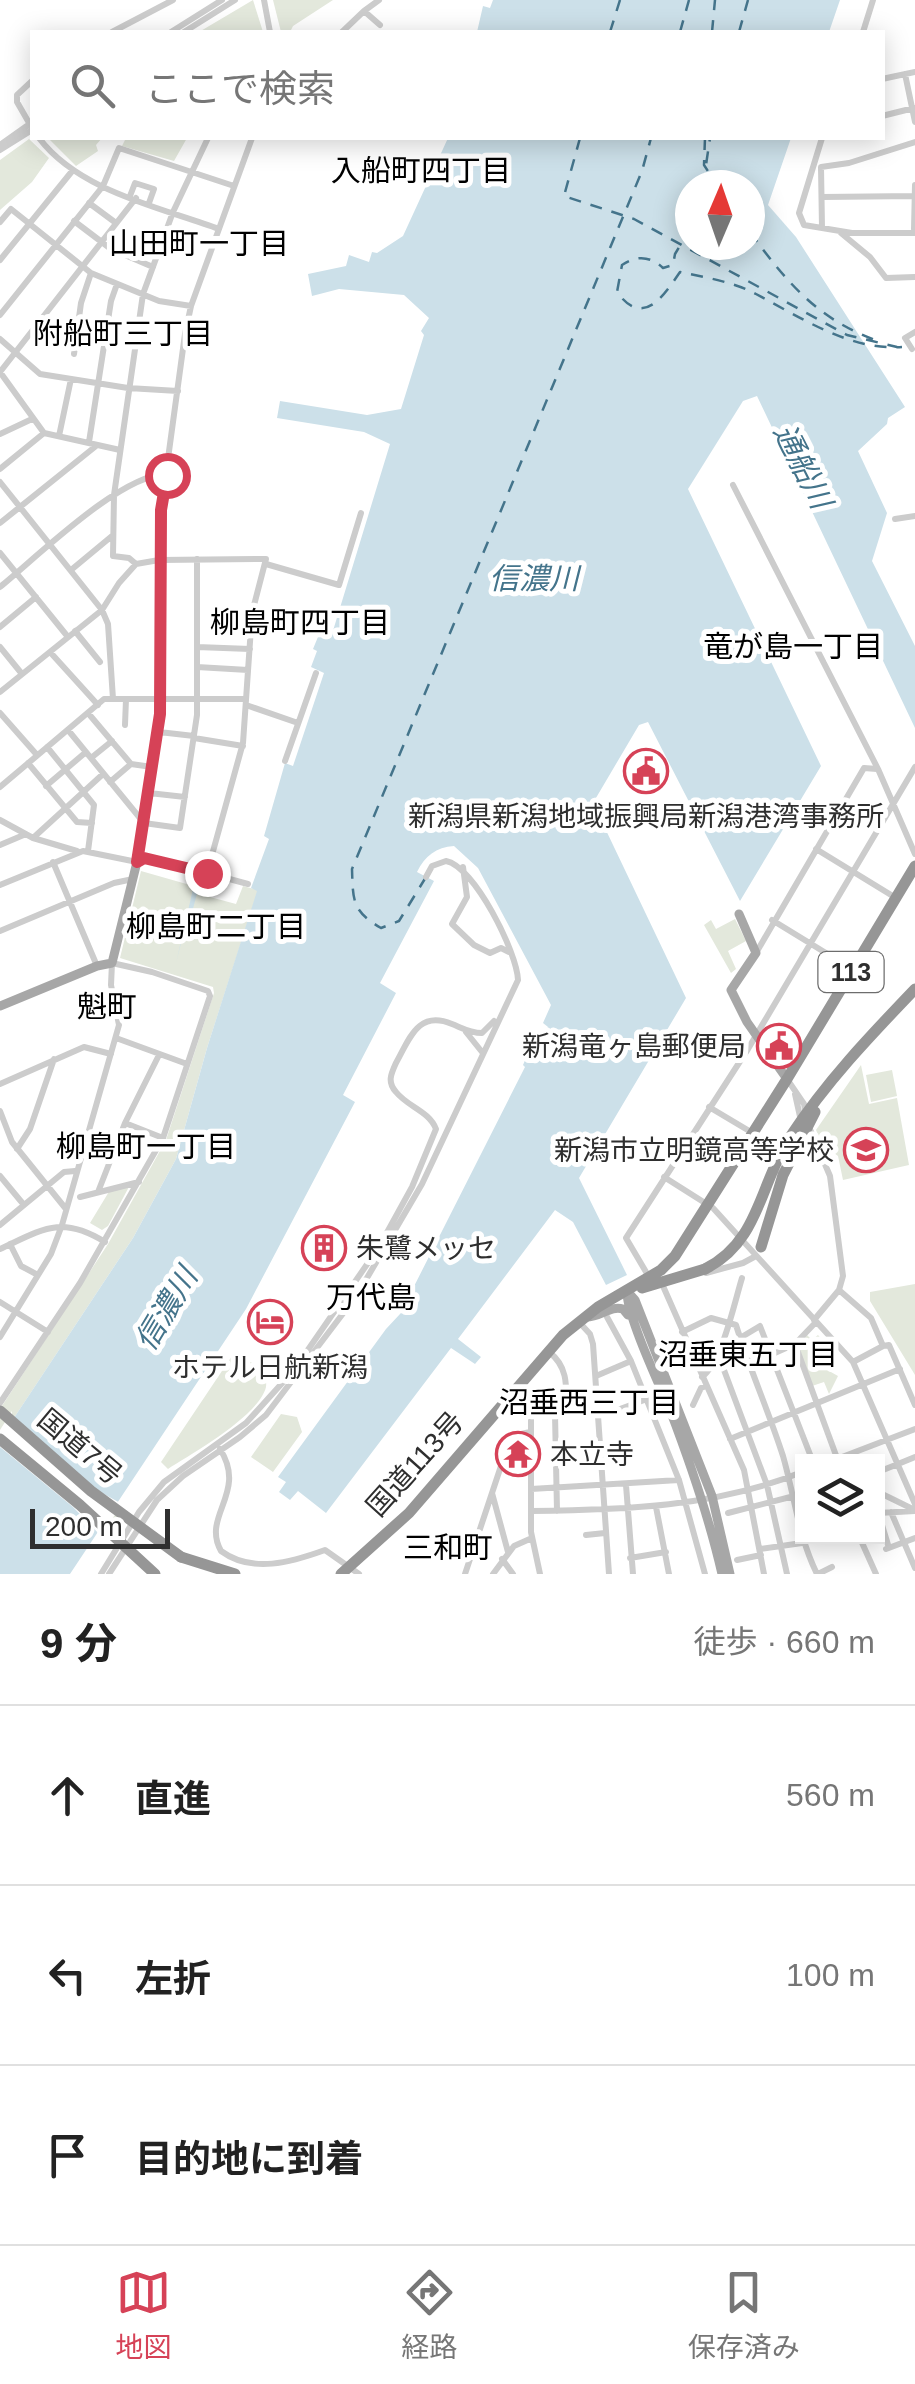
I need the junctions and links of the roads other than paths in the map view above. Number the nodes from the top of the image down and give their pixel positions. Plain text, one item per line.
1 (173, 0) edge
2 (222, 0) edge
3 (235, 0) edge
4 (264, 0) edge
5 (379, 0) edge
6 (873, 0) edge
7 (364, 12) junction
8 (380, 25) dead end
9 (116, 30) edge
10 (174, 30) edge
11 (187, 30) edge
12 (270, 30) edge
13 (344, 30) edge
14 (863, 30) edge
15 (915, 72) edge
16 (905, 74) junction
17 (885, 78) edge
18 (30, 83) edge
19 (914, 108) edge
20 (885, 115) edge
21 (915, 122) edge
22 (30, 123) edge
23 (30, 127) edge
24 (41, 140) edge
25 (207, 140) edge
26 (251, 140) edge
27 (821, 140) edge
28 (915, 142) edge
29 (0, 148) edge
30 (73, 170) junction
31 (192, 170) junction
32 (915, 185) edge
33 (103, 186) junction
34 (234, 186) junction
35 (914, 196) edge
36 (133, 197) junction
37 (822, 198) junction
38 (89, 202) junction
39 (149, 203) junction
40 (173, 212) junction
41 (74, 221) junction
42 (0, 222) edge
43 (116, 223) junction
44 (29, 224) junction
45 (10, 227) dead end
46 (219, 228) junction
47 (824, 228) junction
48 (915, 230) edge
49 (838, 231) junction
50 (20, 236) junction
51 (101, 241) junction
52 (56, 244) junction
53 (0, 260) edge
54 (82, 266) junction
55 (153, 266) junction
56 (91, 273) junction
57 (915, 278) edge
58 (117, 284) junction
59 (143, 294) junction
60 (191, 306) junction
61 (0, 315) edge
62 (915, 332) edge
63 (0, 339) edge
64 (902, 348) dead end
65 (914, 349) edge
66 (16, 352) junction
67 (74, 354) dead end
68 (70, 379) junction
69 (99, 383) junction
70 (128, 388) junction
71 (178, 391) junction
72 (32, 420) junction
73 (0, 434) edge
74 (44, 434) junction
75 (59, 436) junction
76 (93, 444) junction
77 (120, 450) junction
78 (0, 468) edge
79 (168, 474) junction
80 (0, 482) edge
81 (734, 485) dead end
82 (114, 494) junction
83 (20, 507) junction
84 (361, 513) dead end
85 (915, 516) edge
86 (895, 519) dead end
87 (0, 524) edge
88 (113, 535) junction
89 (51, 545) junction
90 (0, 553) edge
91 (197, 559) junction
92 (159, 560) junction
93 (136, 564) junction
94 (266, 564) junction
95 (70, 570) junction
96 (16, 574) junction
97 (0, 586) edge
98 (36, 598) junction
99 (102, 610) junction
100 (0, 627) edge
101 (72, 634) junction
102 (0, 647) edge
103 (197, 647) junction
104 (250, 649) junction
105 (50, 652) junction
106 (100, 662) dead end
107 (197, 667) junction
108 (248, 670) junction
109 (316, 673) dead end
110 (22, 674) junction
111 (0, 692) edge
112 (161, 697) junction
113 (197, 697) junction
114 (113, 699) junction
115 (126, 699) junction
116 (246, 702) junction
117 (98, 705) junction
118 (0, 712) edge
119 (88, 713) junction
120 (298, 723) junction
121 (124, 725) dead end
122 (68, 730) junction
123 (158, 732) junction
124 (194, 737) junction
125 (112, 741) junction
126 (243, 746) junction
127 (47, 747) junction
128 (38, 755) junction
129 (88, 755) junction
130 (285, 762) dead end
131 (28, 763) junction
132 (131, 764) junction
133 (152, 767) junction
134 (915, 767) edge
135 (66, 769) junction
136 (878, 770) junction
137 (104, 774) junction
138 (110, 782) junction
139 (0, 786) edge
140 (46, 786) junction
141 (84, 792) junction
142 (149, 793) junction
143 (185, 797) junction
144 (894, 802) junction
145 (66, 808) junction
146 (0, 820) edge
147 (92, 823) junction
148 (144, 823) junction
149 (30, 836) junction
150 (0, 845) edge
151 (816, 849) junction
152 (88, 851) junction
153 (78, 852) junction
154 (915, 854) edge
155 (53, 862) junction
156 (137, 862) junction
157 (915, 866) edge
158 (462, 868) junction
159 (207, 873) junction
160 (852, 873) junction
161 (426, 877) dead end
162 (132, 879) junction
163 (248, 884) dead end
164 (0, 885) edge
165 (896, 898) junction
166 (68, 902) junction
167 (739, 914) dead end
168 (772, 920) junction
169 (0, 932) edge
170 (809, 943) junction
171 (510, 952) junction
172 (756, 953) junction
173 (112, 963) junction
174 (97, 966) junction
175 (852, 969) junction
176 (915, 992) edge
177 (0, 1006) edge
178 (501, 1014) junction
179 (456, 1026) junction
180 (756, 1034) junction
181 (116, 1038) junction
182 (482, 1052) junction
183 (111, 1054) junction
184 (159, 1056) junction
185 (54, 1060) junction
186 (187, 1064) junction
187 (0, 1084) edge
188 (791, 1085) junction
189 (709, 1107) junction
190 (0, 1111) edge
191 (451, 1116) junction
192 (125, 1123) junction
193 (436, 1124) junction
194 (751, 1132) junction
195 (163, 1138) junction
196 (17, 1149) junction
197 (75, 1171) junction
198 (0, 1176) edge
199 (664, 1178) junction
200 (139, 1182) junction
201 (46, 1187) junction
202 (98, 1192) junction
203 (80, 1197) dead end
204 (708, 1203) junction
205 (24, 1205) junction
206 (67, 1210) junction
207 (0, 1225) edge
208 (62, 1225) junction
209 (106, 1242) junction
210 (10, 1244) junction
211 (0, 1250) edge
212 (758, 1252) junction
213 (38, 1275) junction
214 (649, 1278) junction
215 (742, 1278) dead end
216 (663, 1286) junction
217 (839, 1290) junction
218 (628, 1291) junction
219 (0, 1302) edge
220 (16, 1312) junction
221 (607, 1317) dead end
222 (582, 1319) junction
223 (815, 1321) junction
224 (728, 1322) junction
225 (48, 1332) junction
226 (682, 1332) junction
227 (0, 1336) edge
228 (740, 1338) junction
229 (643, 1344) junction
230 (794, 1344) junction
231 (883, 1346) junction
232 (548, 1351) junction
233 (718, 1354) junction
234 (771, 1354) junction
235 (631, 1360) junction
236 (853, 1362) junction
237 (750, 1364) junction
238 (900, 1368) junction
239 (595, 1376) junction
240 (704, 1381) junction
241 (864, 1382) junction
242 (647, 1399) junction
243 (0, 1402) edge
244 (816, 1403) junction
245 (693, 1405) dead end
246 (915, 1405) edge
247 (0, 1411) edge
248 (794, 1412) junction
249 (596, 1413) junction
250 (555, 1414) junction
251 (566, 1414) junction
252 (772, 1420) junction
253 (915, 1429) edge
254 (748, 1430) junction
255 (530, 1432) junction
256 (730, 1439) junction
257 (888, 1439) junction
258 (0, 1440) edge
259 (219, 1447) junction
260 (810, 1454) edge
261 (835, 1454) edge
262 (852, 1454) edge
263 (915, 1457) edge
264 (898, 1464) junction
265 (885, 1469) edge
266 (795, 1475) edge
267 (789, 1478) junction
268 (679, 1480) junction
269 (626, 1485) junction
270 (767, 1485) junction
271 (601, 1486) junction
272 (912, 1487) edge
273 (556, 1488) junction
274 (531, 1489) junction
275 (795, 1489) edge
276 (748, 1490) junction
277 (492, 1492) junction
278 (885, 1495) edge
279 (708, 1497) junction
280 (795, 1497) edge
281 (686, 1502) junction
282 (772, 1503) junction
283 (656, 1507) junction
284 (602, 1508) junction
285 (627, 1508) junction
286 (753, 1508) junction
287 (915, 1509) edge
288 (557, 1510) junction
289 (531, 1511) junction
290 (885, 1512) edge
291 (890, 1512) junction
292 (728, 1514) dead end
293 (605, 1533) junction
294 (586, 1535) dead end
295 (532, 1538) junction
296 (915, 1538) edge
297 (885, 1541) edge
298 (904, 1542) junction
299 (795, 1544) edge
300 (803, 1544) edge
301 (863, 1544) edge
302 (781, 1546) junction
303 (666, 1552) junction
304 (761, 1552) junction
305 (505, 1555) junction
306 (630, 1558) junction
307 (736, 1560) dead end
308 (832, 1567) dead end
309 (915, 1568) edge
310 (350, 1571) edge
311 (101, 1574) edge
312 (109, 1574) edge
313 (156, 1574) edge
314 (235, 1574) edge
315 (465, 1574) edge
316 (493, 1574) edge
317 (513, 1574) edge
318 (540, 1574) edge
319 (609, 1574) edge
320 (632, 1574) edge
321 (669, 1574) edge
322 (705, 1574) edge
323 (722, 1574) edge
324 (730, 1574) edge
325 (764, 1574) edge
326 (787, 1574) edge
327 (818, 1574) edge
328 (876, 1574) edge

1 - 9 street
2 - 10 street
3 - 11 street
4 - 12 street
5 - 7 street
6 - 14 street
7 - 8 street
7 - 13 street
15 - 16 street
16 - 17 street
16 - 19 street
18 - 22 street
19 - 20 street
19 - 21 street
23 - 29 street
24 - 30 street
25 - 31 street
26 - 34 street
27 - 47 street
28 - 37 street
30 - 33 street
30 - 44 street
31 - 33 street
31 - 34 street
31 - 40 street
32 - 35 street
33 - 36 street
33 - 38 street
34 - 46 street
35 - 37 street
35 - 48 street
36 - 39 street
36 - 39 street
36 - 43 street
37 - 47 street
38 - 41 street
38 - 43 street
39 - 40 street
40 - 46 street
40 - 55 street
41 - 51 street
41 - 52 street
42 - 44 street
43 - 51 street
44 - 50 street
44 - 52 street
45 - 50 street
46 - 60 street
47 - 48 street
47 - 49 street
48 - 49 street
49 - 57 street
50 - 53 street
51 - 54 street
51 - 55 street
52 - 54 street
52 - 61 street
54 - 56 street
54 - 66 street
55 - 59 street
56 - 58 street
56 - 67 street
58 - 59 street
58 - 69 street
59 - 60 street
59 - 70 street
60 - 71 street
62 - 65 street
63 - 66 street
64 - 65 street
66 - 68 street
66 - 72 street
68 - 69 street
68 - 75 street
69 - 70 street
69 - 76 street
70 - 71 street
70 - 77 street
71 - 79 street
72 - 73 street
72 - 74 street
74 - 75 street
74 - 78 street
75 - 76 street
76 - 77 street
76 - 83 street
77 - 82 street
79 - 82 street
79 - 92 street
80 - 83 street
81 - 136 street
82 - 88 street
82 - 89 street
83 - 87 street
83 - 89 street
84 - 94 street
85 - 86 street
88 - 93 street
88 - 95 street
89 - 95 street
89 - 96 street
90 - 96 street
91 - 92 street
91 - 94 street
91 - 103 street
92 - 93 street
92 - 112 street
93 - 99 street
94 - 104 street
95 - 99 street
96 - 97 street
96 - 98 street
98 - 100 street
98 - 101 street
99 - 101 street
99 - 114 street
101 - 105 street
101 - 106 street
102 - 110 street
103 - 104 street
103 - 107 street
104 - 108 street
105 - 110 street
105 - 117 street
107 - 108 street
107 - 113 street
108 - 116 street
109 - 120 street
110 - 111 street
112 - 113 street
112 - 115 street
112 - 123 street
113 - 116 street
113 - 124 street
114 - 115 street
114 - 117 street
115 - 121 street
116 - 120 street
116 - 126 street
117 - 119 street
118 - 128 street
119 - 122 street
119 - 125 street
120 - 130 street
122 - 127 street
122 - 129 street
123 - 124 street
123 - 133 street
124 - 126 street
124 - 143 street
125 - 129 street
125 - 132 street
126 - 159 street
127 - 128 street
127 - 135 street
128 - 131 street
129 - 135 street
129 - 137 street
131 - 139 street
131 - 140 street
132 - 133 street
132 - 138 street
133 - 142 street
134 - 144 street
135 - 140 street
135 - 141 street
136 - 144 street
136 - 151 street
137 - 138 street
137 - 141 street
138 - 148 street
140 - 145 street
141 - 145 street
141 - 147 street
142 - 143 street
142 - 148 street
143 - 148 street
144 - 154 street
144 - 160 street
145 - 147 street
145 - 149 street
146 - 149 street
147 - 152 street
148 - 156 street
149 - 150 street
149 - 153 street
151 - 160 street
151 - 168 street
152 - 153 street
152 - 156 street
153 - 155 street
155 - 164 street
155 - 166 street
156 - 159 street
156 - 162 main road
157 - 165 highway, 国道113号 / 113
158 - 161 street
158 - 171 street
158 - 171 street
159 - 163 street
160 - 165 street
160 - 170 street
162 - 166 street
162 - 173 main road
165 - 175 highway, 国道113号 / 113
166 - 169 street
166 - 174 street
167 - 172 main road
168 - 170 street
168 - 172 street
170 - 175 street
170 - 180 street
171 - 178 street
172 - 180 main road
173 - 174 main road
173 - 181 street
173 - 186 street
174 - 177 main road
175 - 188 highway, 国道113号 / 113
176 - 212 highway, 113, bridge
176 - 218 highway, 113, bridge
178 - 179 street
178 - 182 street
179 - 182 street
179 - 193 street
180 - 188 main road
180 - 189 street
181 - 183 street
181 - 184 street
182 - 191 street
183 - 185 street
183 - 197 street
184 - 186 street
184 - 192 street
185 - 187 street
185 - 196 street
186 - 195 street
188 - 194 highway, 国道113号 / 113
188 - 217 street
189 - 194 street
189 - 199 street
190 - 196 street
191 - 193 street
191 - 259 street
192 - 195 street
192 - 202 street
193 - 259 street
194 - 204 highway, 国道113号 / 113
195 - 200 street
196 - 201 street
197 - 201 street
197 - 206 street
198 - 205 street
199 - 204 street
199 - 214 street
200 - 202 street
200 - 209 street
201 - 205 street
201 - 206 street
202 - 203 street
204 - 212 street
204 - 214 highway, 国道113号 / 113
205 - 207 street
206 - 208 street
208 - 209 street
208 - 210 street
208 - 213 street
209 - 225 street
210 - 211 street
210 - 213 street
212 - 216 street
212 - 223 street
213 - 220 street
214 - 218 highway, 国道113号 / 113
215 - 224 street
216 - 218 street
216 - 226 street
217 - 223 street
217 - 231 street
218 - 222 highway, 国道113号 / 113
218 - 229 main road
218 - 279 main road
219 - 220 street
220 - 225 street
220 - 227 street
221 - 235 street
222 - 229 main road
222 - 232 highway, 国道113号 / 113
222 - 239 street
223 - 230 street
223 - 236 street
224 - 226 street
224 - 228 street
224 - 233 street
225 - 243 street
226 - 240 street
228 - 234 street
228 - 237 street
229 - 279 main road
230 - 234 street
230 - 244 street
231 - 236 street
231 - 238 street
232 - 251 street
232 - 310 highway, 国道113号 / 113
233 - 240 street
233 - 254 street
234 - 237 street
234 - 248 street
235 - 239 street
235 - 242 street
236 - 241 street
237 - 252 street
238 - 241 street
238 - 246 street
239 - 249 street
240 - 245 street
240 - 256 street
241 - 244 street
241 - 257 street
242 - 249 street
242 - 268 street
244 - 248 street
244 - 261 street
247 - 314 highway, 国道7号, bridge
248 - 252 street
248 - 260 street
249 - 251 street
249 - 271 street
250 - 251 street
250 - 255 street
250 - 273 street
252 - 254 street
252 - 267 street
253 - 257 street
254 - 256 street
254 - 270 street
255 - 274 street
255 - 277 street
256 - 276 street
257 - 262 street
257 - 264 street
258 - 313 highway, 国道7号, bridge
259 - 310 street
259 - 311 street
259 - 312 street
263 - 264 street
264 - 265 street
264 - 272 street
266 - 267 street
267 - 270 street
267 - 275 street
268 - 269 street
268 - 281 street
269 - 271 street
269 - 285 street
270 - 276 street
270 - 282 street
271 - 273 street
271 - 284 street
272 - 287 street
273 - 274 street
273 - 288 street
274 - 289 street
276 - 279 street
276 - 286 street
277 - 305 street
277 - 315 street
278 - 287 street
279 - 281 street
279 - 323 main road
279 - 324 main road
280 - 282 street
281 - 283 street
281 - 322 street
282 - 286 street
282 - 302 street
283 - 285 street
283 - 303 street
284 - 285 street
284 - 288 street
284 - 293 street
285 - 306 street
286 - 292 street
286 - 304 street
287 - 291 street
288 - 289 street
289 - 295 street
290 - 291 street
291 - 298 street
293 - 294 street
293 - 319 street
295 - 305 street
295 - 318 street
296 - 298 street
297 - 298 street
298 - 309 street
299 - 302 street
300 - 327 street
301 - 328 street
302 - 304 street
302 - 326 street
303 - 306 street
303 - 321 street
304 - 307 street
304 - 325 street
305 - 316 street
305 - 317 street
306 - 320 street
308 - 327 street

